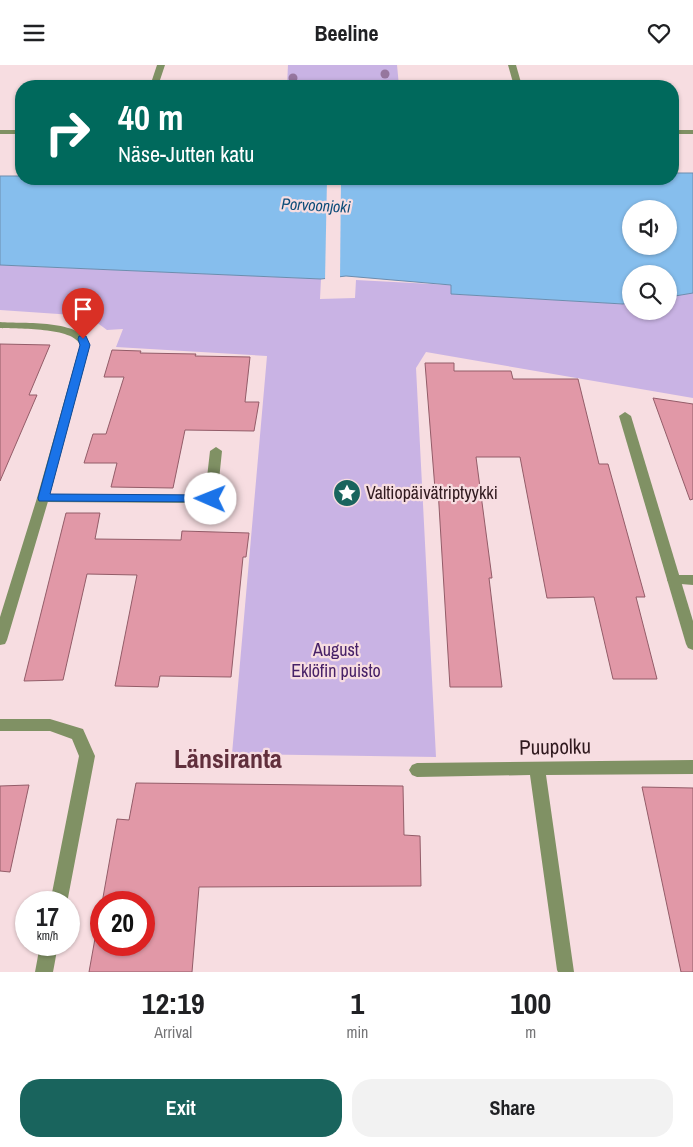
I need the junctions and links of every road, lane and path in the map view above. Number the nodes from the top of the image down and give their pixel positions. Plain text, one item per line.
1 (161, 65) edge
2 (512, 65) edge
3 (156, 80) edge
4 (516, 80) edge
5 (0, 132) edge
6 (15, 132) edge
7 (679, 132) edge
8 (693, 132) edge
9 (0, 325) edge
10 (625, 415) dead end
11 (216, 451) dead end
12 (43, 498) junction
13 (674, 580) junction
14 (693, 580) edge
15 (0, 639) edge
16 (693, 645) edge
17 (0, 725) edge
18 (693, 767) edge
19 (537, 768) junction
20 (417, 770) dead end
21 (60, 891) edge
22 (47, 956) edge
23 (566, 970) dead end
24 (44, 972) edge

1 - 3 street
2 - 4 street
5 - 6 street
7 - 8 street
9 - 12 street
10 - 13 street
11 - 12 street
12 - 15 street
13 - 14 street
13 - 16 street
17 - 21 street
18 - 19 street, Puupolku
19 - 20 street, Puupolku
19 - 23 street
22 - 24 street

